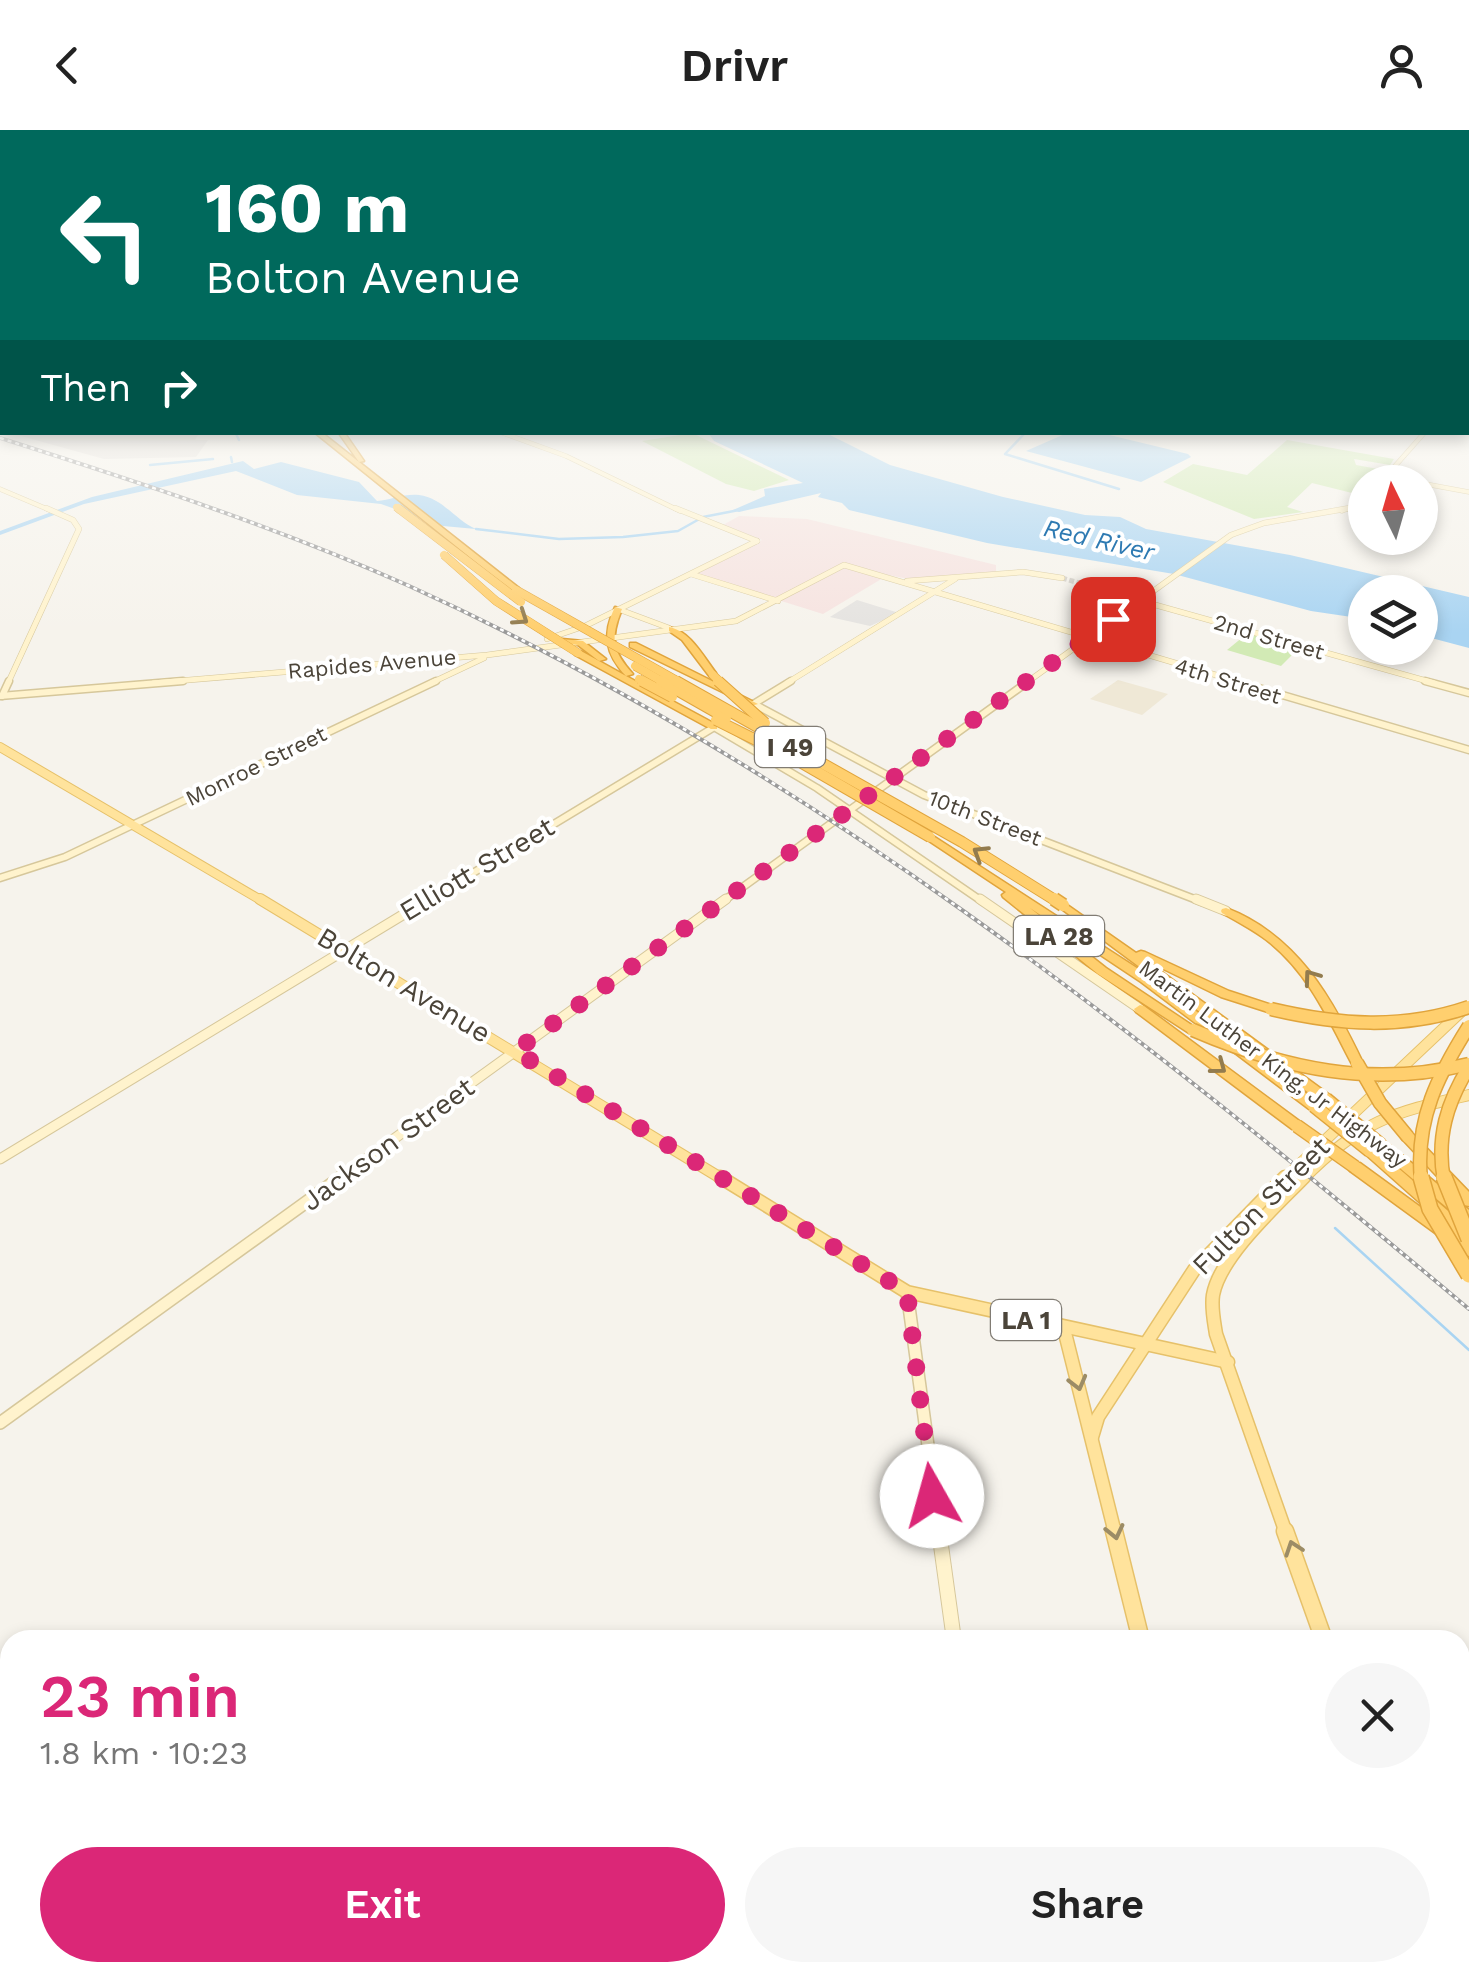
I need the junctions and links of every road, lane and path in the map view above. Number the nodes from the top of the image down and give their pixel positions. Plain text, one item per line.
1 (340, 460) edge
2 (347, 460) edge
3 (362, 460) edge
4 (576, 460) edge
5 (378, 482) junction
6 (1438, 487) edge
7 (0, 489) edge
8 (1469, 492) edge
9 (396, 507) junction
10 (1348, 509) edge
11 (692, 574) junction
12 (1062, 578) tunnel mouth
13 (889, 579) junction
14 (954, 579) junction
15 (516, 590) junction
16 (936, 593) junction
17 (1127, 597) tunnel mouth
18 (778, 601) junction
19 (1139, 601) junction
20 (618, 609) junction
21 (672, 629) junction
22 (610, 636) junction
23 (1087, 638) junction
24 (565, 641) junction
25 (511, 651) junction
26 (440, 656) junction
27 (634, 676) junction
28 (1469, 693) edge
29 (1, 696) edge
30 (754, 704) junction
31 (727, 719) junction
32 (714, 727) junction
33 (0, 747) edge
34 (1469, 750) edge
35 (790, 757) junction
36 (891, 780) junction
37 (866, 791) junction
38 (850, 810) junction
39 (134, 826) junction
40 (930, 836) junction
41 (0, 878) edge
42 (1063, 904) junction
43 (1226, 911) joint
44 (344, 949) junction
45 (1469, 1006) edge
46 (1194, 1007) junction
47 (1140, 1009) joint
48 (1469, 1026) edge
49 (515, 1051) junction
50 (1469, 1066) edge
51 (1469, 1094) edge
52 (1376, 1148) junction
53 (0, 1159) edge
54 (1469, 1201) edge
55 (1469, 1218) edge
56 (1469, 1238) edge
57 (1469, 1250) edge
58 (1469, 1275) edge
59 (907, 1292) junction
60 (1064, 1329) junction
61 (1145, 1347) junction
62 (1228, 1362) junction
63 (0, 1423) edge
64 (1092, 1437) junction
65 (953, 1630) edge
66 (1139, 1630) edge
67 (1321, 1630) edge

1 - 9 highway, Martin Luther King, Jr Highway / I 49
2 - 5 highway, Martin Luther King, Jr Highway / I 49
3 - 5 highway
4 - 11 main road
5 - 15 highway, Martin Luther King, Jr Highway / I 49, bridge
6 - 8 main road
7 - 29 main road
9 - 31 highway, Martin Luther King, Jr Highway / I 49, bridge
9 -> 32 highway, bridge
10 - 19 main road, Jackson Street
11 - 18 main road
11 - 20 main road
12 - 14 main road
13 - 14 main road
13 - 16 main road, 4th Street
13 - 18 main road, 4th Street
14 - 16 main road, Elliott Street
15 - 30 highway, bridge
15 - 37 highway, Martin Luther King, Jr Highway / I 49, bridge
16 - 23 main road, 4th Street
16 - 30 main road, Elliott Street
17 - 19 main road, 2nd Street
18 - 21 main road, Rapides Avenue
19 - 23 main road, Jackson Street
19 - 28 main road, 2nd Street
20 - 21 main road
20 - 22 highway
20 - 26 main road
21 - 22 main road, Rapides Avenue
21 - 37 highway, bridge
22 - 24 main road, Rapides Avenue
22 - 27 highway
23 - 34 main road, 4th Street
23 - 36 main road, Jackson Street
24 - 25 main road, Rapides Avenue
24 - 27 highway
25 - 26 main road, Rapides Avenue
25 - 39 main road, Monroe Street
26 - 29 main road, Rapides Avenue
27 - 35 highway, bridge
30 - 31 main road, Elliott Street
30 - 36 main road, 10th Street
31 - 32 main road, Elliott Street
31 - 35 highway, Martin Luther King, Jr Highway / I 49, bridge
32 - 38 main road
32 - 44 main road, Elliott Street
33 - 39 main road, Bolton Avenue
35 - 40 highway, Martin Luther King, Jr Highway / I 49, bridge
36 - 38 main road, Jackson Street
36 - 43 main road, 10th Street
42 -> 37 highway, Martin Luther King, Jr Highway / I 49, bridge
38 - 47 main road
38 - 49 main road, Jackson Street
39 - 41 main road, Monroe Street
39 - 44 main road, Bolton Avenue
40 - 46 highway, Martin Luther King, Jr Highway / I 49
40 - 50 highway, LA 28, bridge
42 - 45 highway, LA 28, bridge
42 - 46 highway, Martin Luther King, Jr Highway / I 49
54 -> 43 highway, bridge
44 - 49 main road, Bolton Avenue
44 - 53 main road, Elliott Street
45 - 61 main road, Fulton Street
46 - 52 highway, Martin Luther King, Jr Highway / I 49, bridge
47 -> 57 highway, bridge
48 - 58 highway, bridge
49 - 59 main road, Bolton Avenue / LA 1
49 - 63 main road, Jackson Street
50 - 56 highway, bridge
51 - 62 main road
52 - 55 highway, Martin Luther King, Jr Highway / I 49
52 - 56 highway, Martin Luther King, Jr Highway / I 49
59 - 60 main road, LA 1
59 - 65 main road
60 - 61 main road, LA 1
60 -> 64 main road
61 - 62 main road, LA 1
61 - 64 main road, Fulton Street
67 -> 62 main road
64 -> 66 main road

